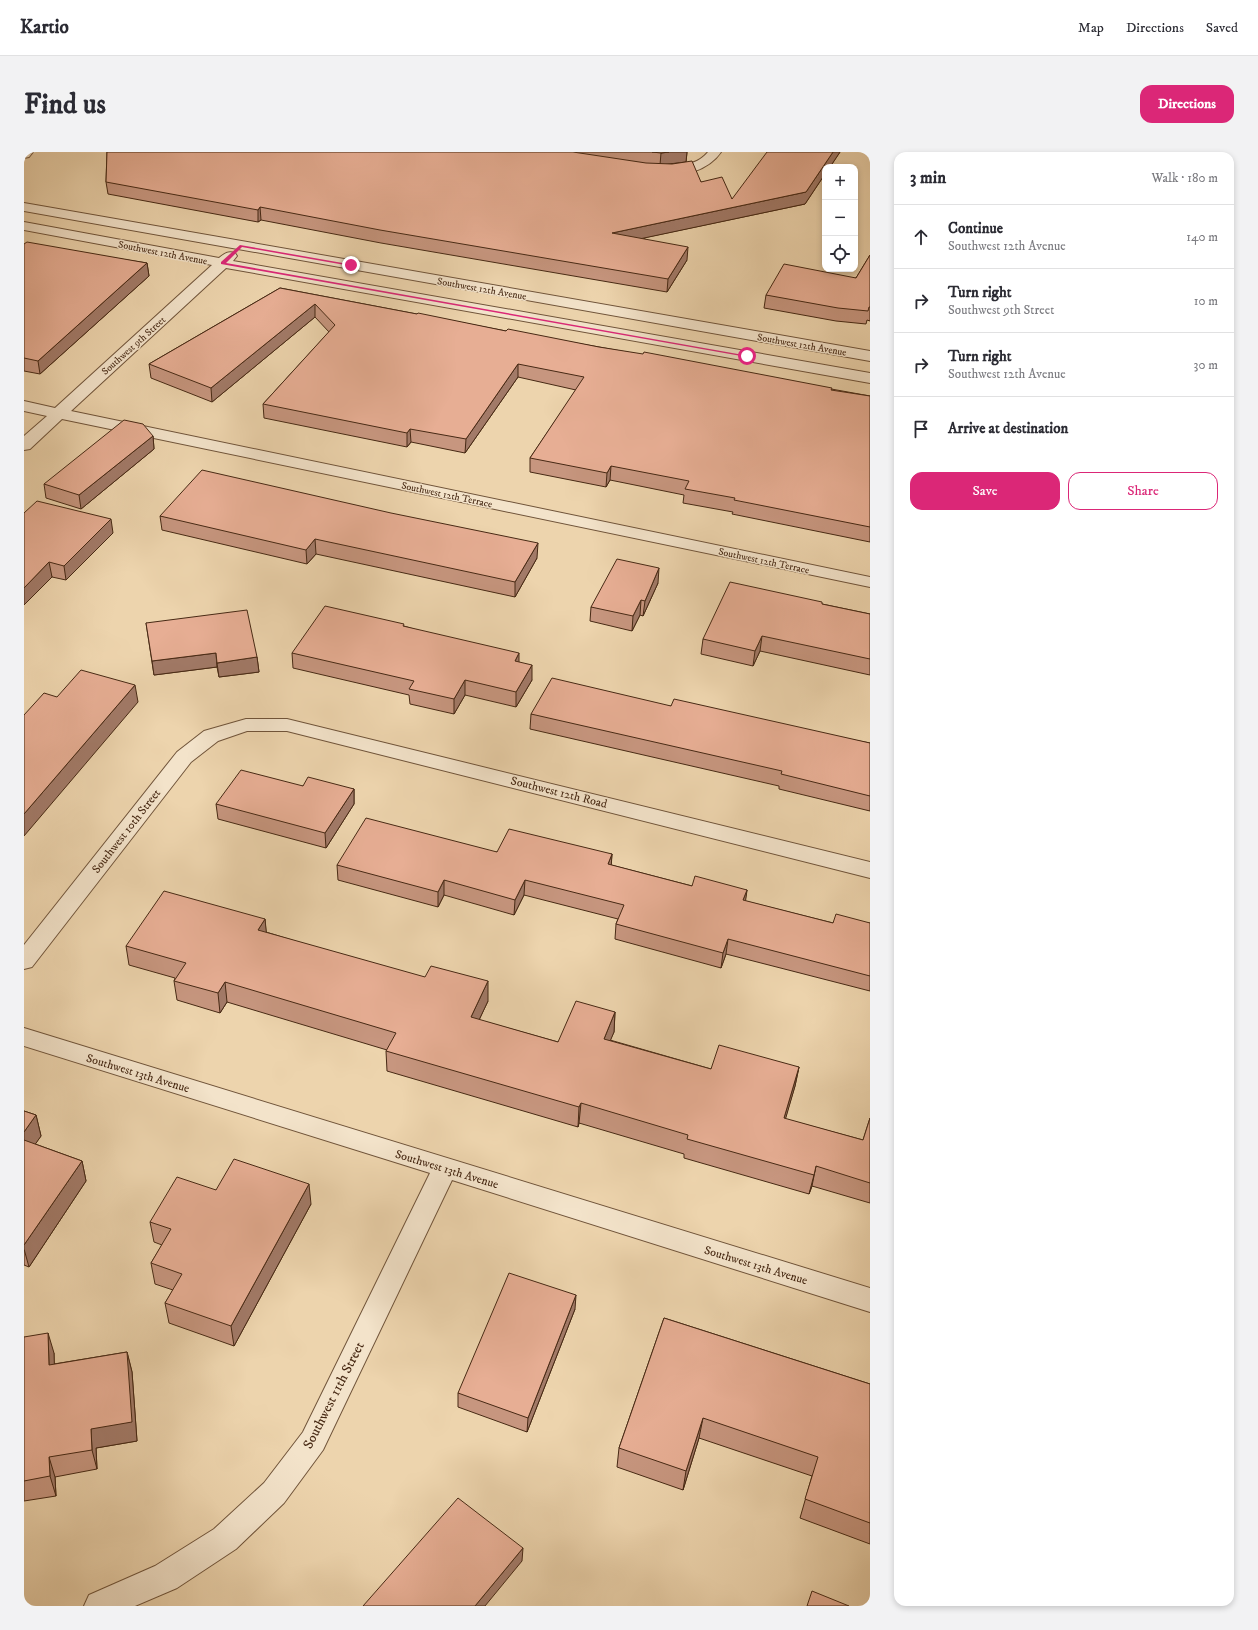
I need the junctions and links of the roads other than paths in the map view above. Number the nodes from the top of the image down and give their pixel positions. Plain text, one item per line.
1 (27, 152) edge
2 (715, 152) edge
3 (24, 154) edge
4 (651, 170) edge
5 (24, 207) edge
6 (24, 226) edge
7 (241, 246) junction
8 (223, 263) junction
9 (870, 356) edge
10 (870, 378) edge
11 (24, 406) edge
12 (59, 413) junction
13 (24, 445) edge
14 (870, 582) edge
15 (246, 725) joint
16 (870, 870) edge
17 (24, 961) edge
18 (24, 1037) edge
19 (445, 1168) junction
20 (870, 1300) edge
21 (100, 1606) edge

1 - 3 street
2 - 4 street
5 - 7 street, Southwest 12th Avenue
6 - 8 street, Southwest 12th Avenue
7 - 8 street, Southwest 9th Street
7 - 9 street, Southwest 12th Avenue
8 - 10 street, Southwest 12th Avenue
8 - 12 street, Southwest 9th Street
11 - 12 street, Southwest 12th Terrace
12 - 13 street, Southwest 9th Street
12 - 14 street, Southwest 12th Terrace
15 - 16 street, Southwest 12th Road
15 - 17 street, Southwest 10th Street
18 - 19 street, Southwest 13th Avenue
19 - 20 street, Southwest 13th Avenue
19 - 21 street, Southwest 11th Street

